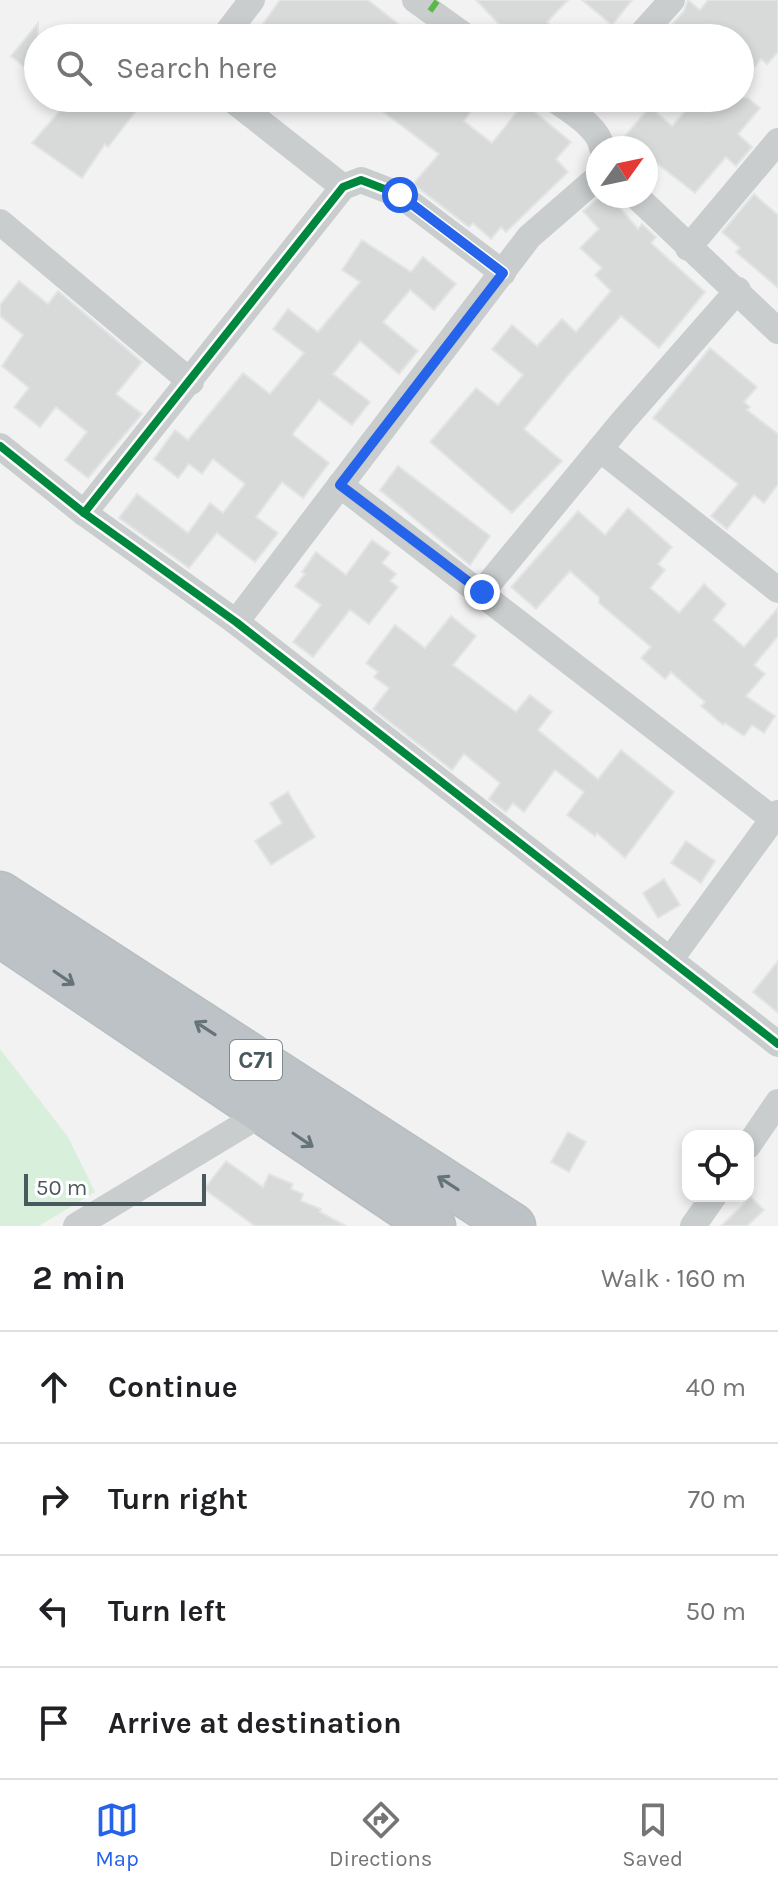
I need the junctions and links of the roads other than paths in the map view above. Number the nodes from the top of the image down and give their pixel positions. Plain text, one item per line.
1 (252, 0) edge
2 (672, 0) edge
3 (428, 4) edge
4 (234, 24) edge
5 (452, 24) edge
6 (651, 24) edge
7 (248, 112) edge
8 (587, 112) edge
9 (599, 136) edge
10 (778, 141) edge
11 (343, 187) junction
12 (586, 187) edge
13 (648, 208) edge
14 (0, 222) edge
15 (688, 248) junction
16 (503, 273) junction
17 (738, 290) junction
18 (778, 331) edge
19 (191, 382) junction
20 (0, 446) edge
21 (600, 449) junction
22 (340, 485) junction
23 (84, 513) junction
24 (778, 590) edge
25 (482, 592) junction
26 (236, 622) junction
27 (776, 816) edge
28 (0, 894) edge
29 (0, 934) edge
30 (670, 960) junction
31 (778, 1044) edge
32 (778, 1102) edge
33 (263, 1113) junction
34 (754, 1137) edge
35 (710, 1202) edge
36 (76, 1226) edge
37 (433, 1226) edge
38 (513, 1226) edge
39 (693, 1226) edge

1 - 4 street
2 - 6 street
3 - 5 street
7 - 11 street
8 - 9 street
10 - 15 street
11 - 16 street
11 - 19 street
12 - 16 street
13 - 15 street
14 - 19 street
15 - 17 street
16 - 22 street
17 - 18 street
17 - 21 street
19 - 23 street
20 - 23 street
21 - 24 street
21 - 25 street
22 - 25 street
22 - 26 street
23 - 26 street
25 - 27 street
26 - 30 street
27 - 30 street
38 -> 28 highway, C71
29 -> 33 highway, C71
30 - 31 street
32 - 34 street
33 - 36 street
33 -> 37 highway, C71
35 - 39 street

